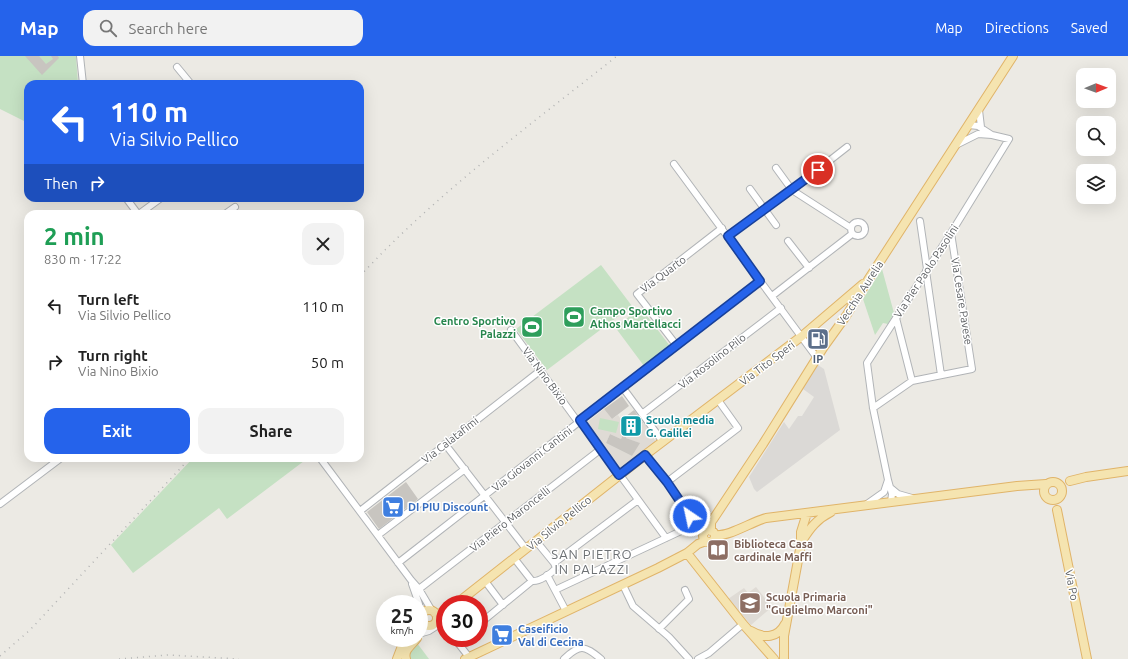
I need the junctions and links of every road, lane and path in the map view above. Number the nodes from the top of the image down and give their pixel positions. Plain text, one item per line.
1 (80, 56) edge
2 (1013, 56) edge
3 (177, 67) dead end
4 (83, 80) edge
5 (187, 80) edge
6 (979, 110) junction
7 (969, 125) junction
8 (981, 127) junction
9 (978, 134) junction
10 (992, 135) junction
11 (956, 145) junction
12 (847, 147) dead end
13 (674, 164) dead end
14 (776, 168) dead end
15 (750, 189) dead end
16 (792, 190) junction
17 (155, 202) edge
18 (235, 207) dead end
19 (144, 210) edge
20 (231, 210) edge
21 (765, 210) junction
22 (920, 221) dead end
23 (776, 225) dead end
24 (722, 228) junction
25 (951, 233) junction
26 (728, 236) junction
27 (788, 241) dead end
28 (808, 268) junction
29 (926, 270) junction
30 (868, 280) junction
31 (760, 281) junction
32 (772, 296) junction
33 (780, 308) junction
34 (836, 308) junction
35 (846, 316) junction
36 (896, 318) junction
37 (511, 330) dead end
38 (802, 336) junction
39 (677, 346) junction
40 (817, 358) junction
41 (541, 370) junction
42 (941, 375) junction
43 (912, 381) junction
44 (623, 388) junction
45 (718, 400) junction
46 (873, 408) junction
47 (642, 414) junction
48 (579, 421) junction
49 (663, 442) junction
50 (446, 444) junction
51 (601, 449) junction
52 (645, 455) junction
53 (56, 462) edge
54 (323, 462) edge
55 (465, 469) junction
56 (1128, 471) edge
57 (619, 475) junction
58 (1070, 481) junction
59 (667, 482) junction
60 (1057, 483) junction
61 (1046, 484) junction
62 (1026, 486) junction
63 (888, 488) junction
64 (1061, 494) junction
65 (485, 495) junction
66 (1047, 498) junction
67 (920, 499) junction
68 (638, 500) junction
69 (891, 502) junction
70 (0, 504) edge
71 (863, 506) junction
72 (837, 510) junction
73 (1057, 510) junction
74 (360, 511) junction
75 (808, 513) junction
76 (506, 522) junction
77 (696, 524) junction
78 (808, 530) junction
79 (378, 535) junction
80 (709, 535) junction
81 (666, 538) junction
82 (536, 541) junction
83 (801, 544) junction
84 (526, 549) junction
85 (687, 553) junction
86 (514, 558) junction
87 (398, 563) junction
88 (554, 563) junction
89 (547, 576) junction
90 (411, 580) junction
91 (485, 581) junction
92 (532, 581) junction
93 (623, 585) junction
94 (419, 589) junction
95 (555, 590) junction
96 (685, 590) dead end
97 (416, 595) edge
98 (467, 595) edge
99 (503, 605) junction
100 (428, 611) edge
101 (433, 612) junction
102 (566, 612) junction
103 (436, 613) edge
104 (488, 617) edge
105 (787, 620) junction
106 (743, 624) junction
107 (428, 625) edge
108 (659, 629) junction
109 (401, 647) edge
110 (402, 647) edge
111 (408, 647) edge
112 (460, 647) edge
113 (467, 658) edge
114 (393, 659) edge
115 (398, 659) edge
116 (406, 659) edge
117 (564, 659) edge
118 (601, 659) edge
119 (689, 659) edge
120 (698, 659) edge
121 (774, 659) edge
122 (784, 659) edge
123 (1087, 659) edge

1 - 4 street
2 - 6 main road, Vecchia Aurelia
3 - 5 street
6 - 7 main road, Vecchia Aurelia
6 - 8 street
7 - 8 street
7 - 9 street
7 - 11 main road, Vecchia Aurelia
8 - 10 street
9 - 10 street
9 - 11 street
10 - 25 street, Via Pier Paolo Pasolini
11 - 30 main road, Vecchia Aurelia
12 - 16 street
13 - 24 street
14 - 16 street
15 - 21 street
16 - 21 street
16 - 28 street
17 - 19 street
18 - 20 street
21 - 23 street
21 - 26 street
22 - 29 street
24 - 26 street
24 - 39 street, Via Quarto
25 - 29 street, Via Pier Paolo Pasolini
25 - 42 street, Via Cesare Pavese
26 - 31 street
27 - 28 street
28 - 32 street
29 - 36 street, Via Pier Paolo Pasolini
29 - 42 street
30 - 34 main road, Via Tito Speri
30 - 35 main road, Vecchia Aurelia
31 - 32 street
31 - 39 street, Via Giovanni Cantini
32 - 33 street
33 - 38 street
33 - 47 street, Via Rosolino Pilo
34 - 35 main road
34 - 38 main road, Via Tito Speri
35 - 40 main road, Vecchia Aurelia
36 - 43 street
36 - 46 street, Via Pier Paolo Pasolini
37 - 41 street, Via Nino Bixio
38 - 40 street
38 - 45 main road, Via Tito Speri
39 - 44 street, Via Giovanni Cantini
40 - 80 main road, Vecchia Aurelia
41 - 48 street, Via Nino Bixio
41 - 50 street, Via Calatafimi
42 - 43 street
43 - 46 street
44 - 47 street
44 - 48 street, Via Giovanni Cantini
45 - 49 main road, Via Tito Speri
45 - 59 street
46 - 63 street, Via Pier Paolo Pasolini
47 - 49 street
48 - 51 street, Via Nino Bixio
48 - 65 street, Via Giovanni Cantini
49 - 52 main road, Via Silvio Pellico
50 - 55 street
50 - 74 street, Via Calatafimi
51 - 57 street, Via Nino Bixio
51 - 76 street, Via Piero Maroncelli
52 - 57 main road, Via Silvio Pellico
52 - 59 street
53 - 70 street
54 - 74 street
55 - 65 street
55 - 79 street
56 - 58 main road
57 - 68 street, Via Nino Bixio
57 - 82 main road, Via Silvio Pellico
58 - 60 main road
58 - 64 main road
59 - 77 street
60 - 61 main road
60 - 64 main road
61 - 62 main road
61 - 66 main road
62 - 66 main road
62 - 67 main road
63 - 67 street
63 - 69 street
63 - 71 street
64 - 66 main road
64 - 73 main road, Via Po
65 - 76 street
65 - 87 street, Via Giovanni Cantini
66 - 73 main road, Via Po
67 - 69 main road
68 - 81 street, Via Nino Bixio
68 - 88 street
69 - 71 main road
71 - 72 main road
72 - 75 main road
72 - 78 main road
73 - 123 main road, Via Po
74 - 79 street
75 - 78 main road
75 - 80 main road
75 - 83 main road
76 - 84 street
76 - 94 street, Via Piero Maroncelli
77 - 80 street
77 - 81 street
78 - 83 main road
79 - 87 street
80 - 85 main road
81 - 95 street
82 - 84 main road, Via Silvio Pellico
82 - 88 street
83 - 105 main road
84 - 86 main road, Via Silvio Pellico
85 - 93 main road
85 - 106 main road
86 - 91 main road, Via Silvio Pellico
86 - 92 street
87 - 90 street
88 - 89 street
89 - 92 street
89 - 95 street
90 - 94 street
90 - 97 street
91 - 98 main road, Via Silvio Pellico
91 - 99 street
92 - 99 street
93 - 102 main road
93 - 108 street
94 - 101 street
95 - 102 street
96 - 108 street
99 - 104 street
100 - 101 main road
101 - 103 main road
101 - 107 main road
102 - 113 main road
105 - 106 main road
105 - 122 main road
106 - 120 street
106 - 121 main road
108 - 119 street
109 - 114 main road
110 - 115 main road
111 - 116 main road
112 - 113 street
117 - 118 street

